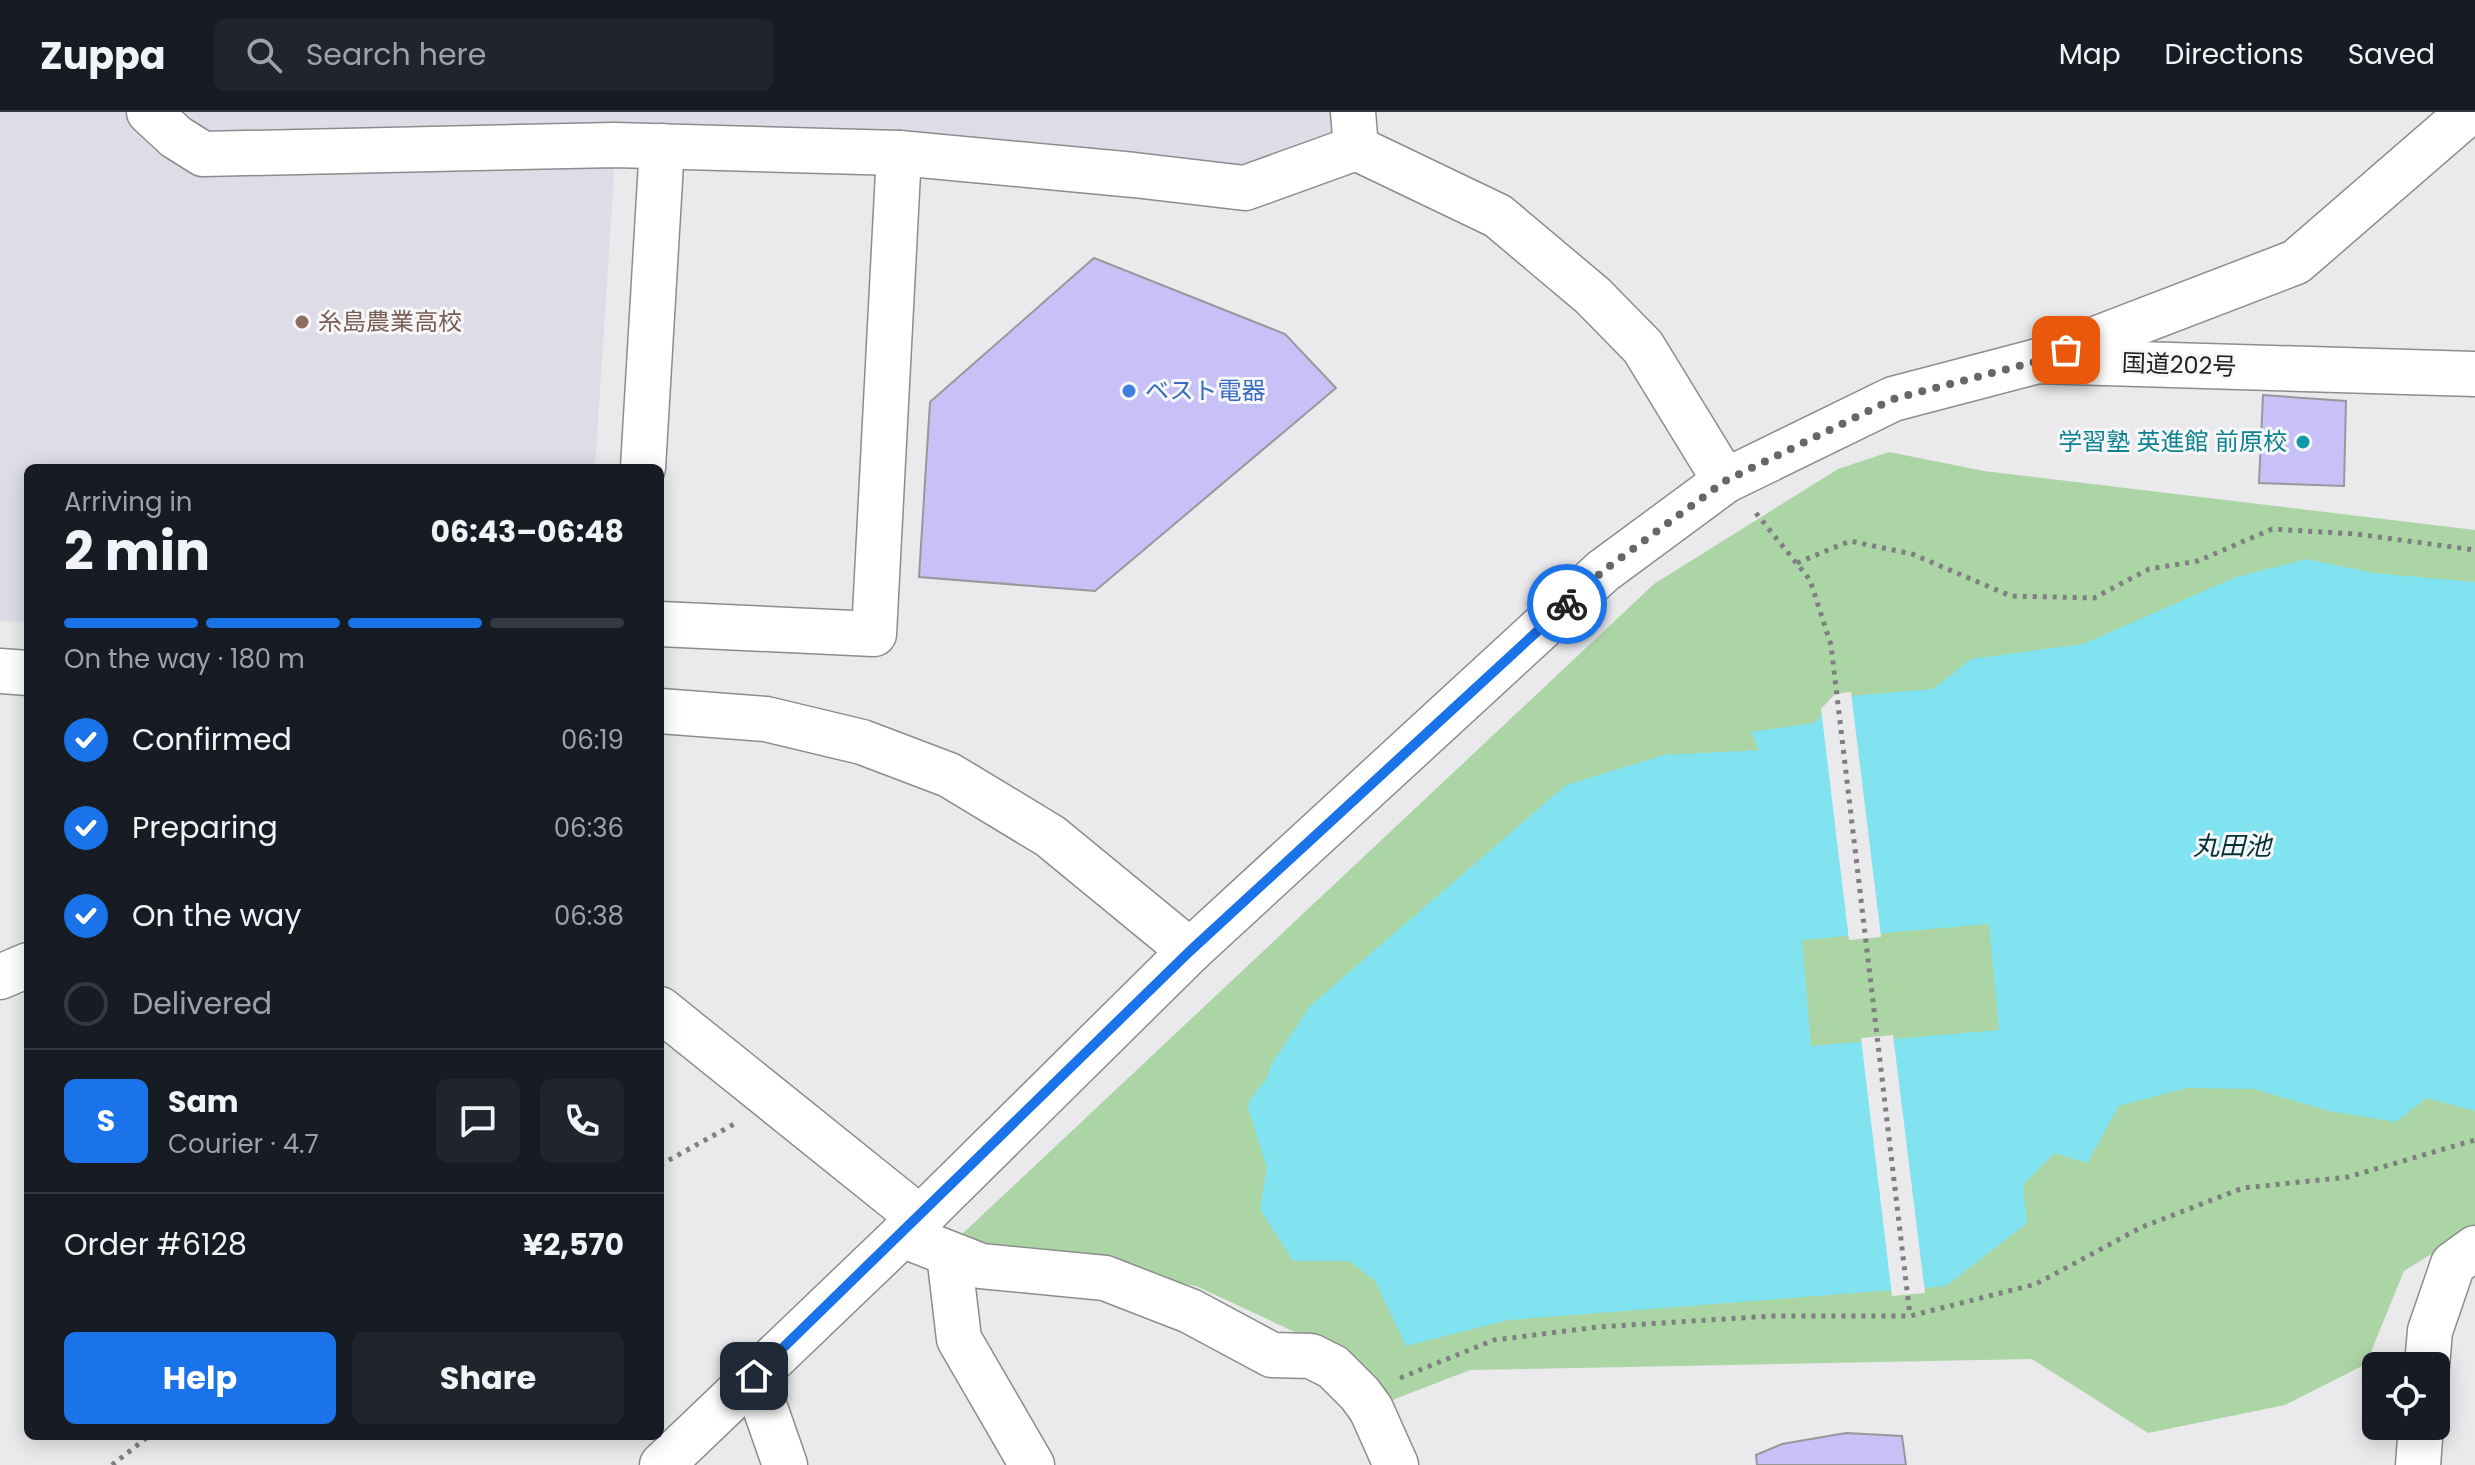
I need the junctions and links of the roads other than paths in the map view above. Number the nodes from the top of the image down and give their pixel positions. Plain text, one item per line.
1 (149, 112) edge
2 (2469, 112) edge
3 (1354, 130) edge
4 (662, 146) junction
5 (899, 153) junction
6 (2038, 361) junction
7 (2475, 374) edge
8 (643, 464) edge
9 (1725, 481) junction
10 (664, 624) edge
11 (0, 671) edge
12 (24, 673) edge
13 (664, 711) edge
14 (1190, 951) junction
15 (24, 967) edge
16 (0, 977) edge
17 (664, 1012) edge
18 (911, 1226) junction
19 (2475, 1248) edge
20 (949, 1254) junction
21 (2428, 1352) edge
22 (754, 1376) junction
23 (2420, 1440) edge
24 (662, 1465) edge
25 (785, 1465) edge
26 (1032, 1465) edge
27 (1396, 1465) edge
28 (2418, 1465) edge

1 - 4 main road
2 - 6 main road
3 - 5 main road
3 - 9 main road
4 - 5 main road
4 - 8 main road
5 - 10 main road
6 - 7 main road, 国道202号
6 - 9 main road, 国道202号
9 - 14 main road, 国道202号
11 - 12 main road
13 - 14 main road
14 - 18 main road, 国道202号
15 - 16 main road
17 - 18 main road
18 - 20 main road
18 - 22 main road, 国道202号
19 - 21 main road
20 - 26 main road
20 - 27 main road
22 - 24 main road, 国道202号
22 - 25 main road
23 - 28 main road

